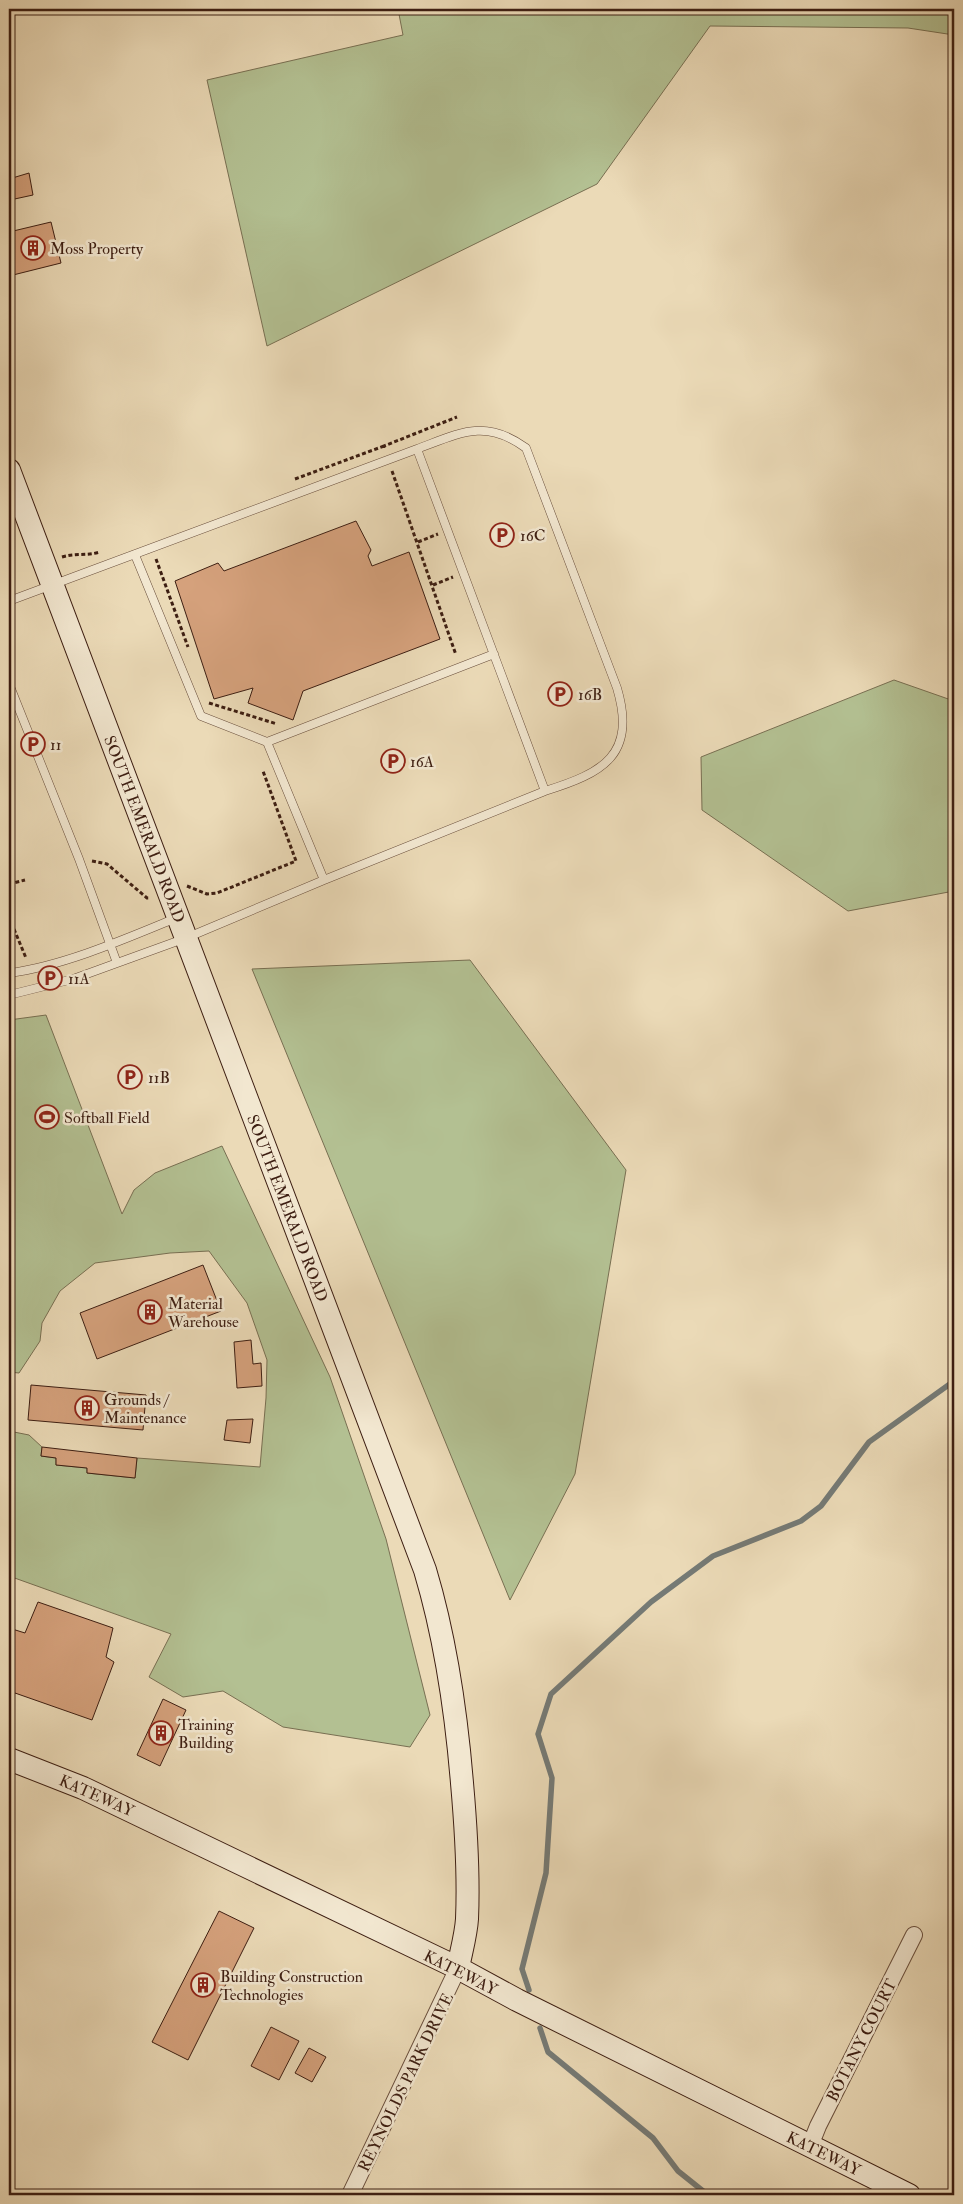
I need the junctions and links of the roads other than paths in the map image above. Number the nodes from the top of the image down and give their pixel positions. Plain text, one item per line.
1 (418, 449) junction
2 (9, 470) edge
3 (135, 555) junction
4 (52, 584) junction
5 (9, 601) edge
6 (494, 654) junction
7 (9, 684) edge
8 (267, 742) junction
9 (545, 791) junction
10 (324, 880) junction
11 (178, 918) junction
12 (186, 938) junction
13 (112, 944) junction
14 (117, 963) junction
15 (9, 973) edge
16 (9, 996) edge
17 (9, 1759) edge
18 (914, 1935) dead end
19 (458, 1968) junction
20 (810, 2146) junction
21 (350, 2195) edge
22 (909, 2195) edge

1 - 3 lane
1 - 6 lane
1 - 9 lane
2 - 4 street, SOUTH EMERALD ROAD
3 - 4 lane
3 - 8 lane
4 - 5 lane
4 - 11 street, SOUTH EMERALD ROAD
6 - 8 lane
6 - 9 lane
7 - 13 lane
8 - 10 lane
9 - 10 lane
10 - 12 lane
11 - 12 street, SOUTH EMERALD ROAD
11 - 13 lane
12 - 14 lane
12 - 19 street, SOUTH EMERALD ROAD
13 - 14 lane
13 - 15 lane
14 - 16 lane
17 - 19 street, KATEWAY
18 - 20 street, BOTANY COURT
19 - 20 street, KATEWAY
19 - 21 street, REYNOLDS PARK DRIVE
20 - 22 street, KATEWAY

